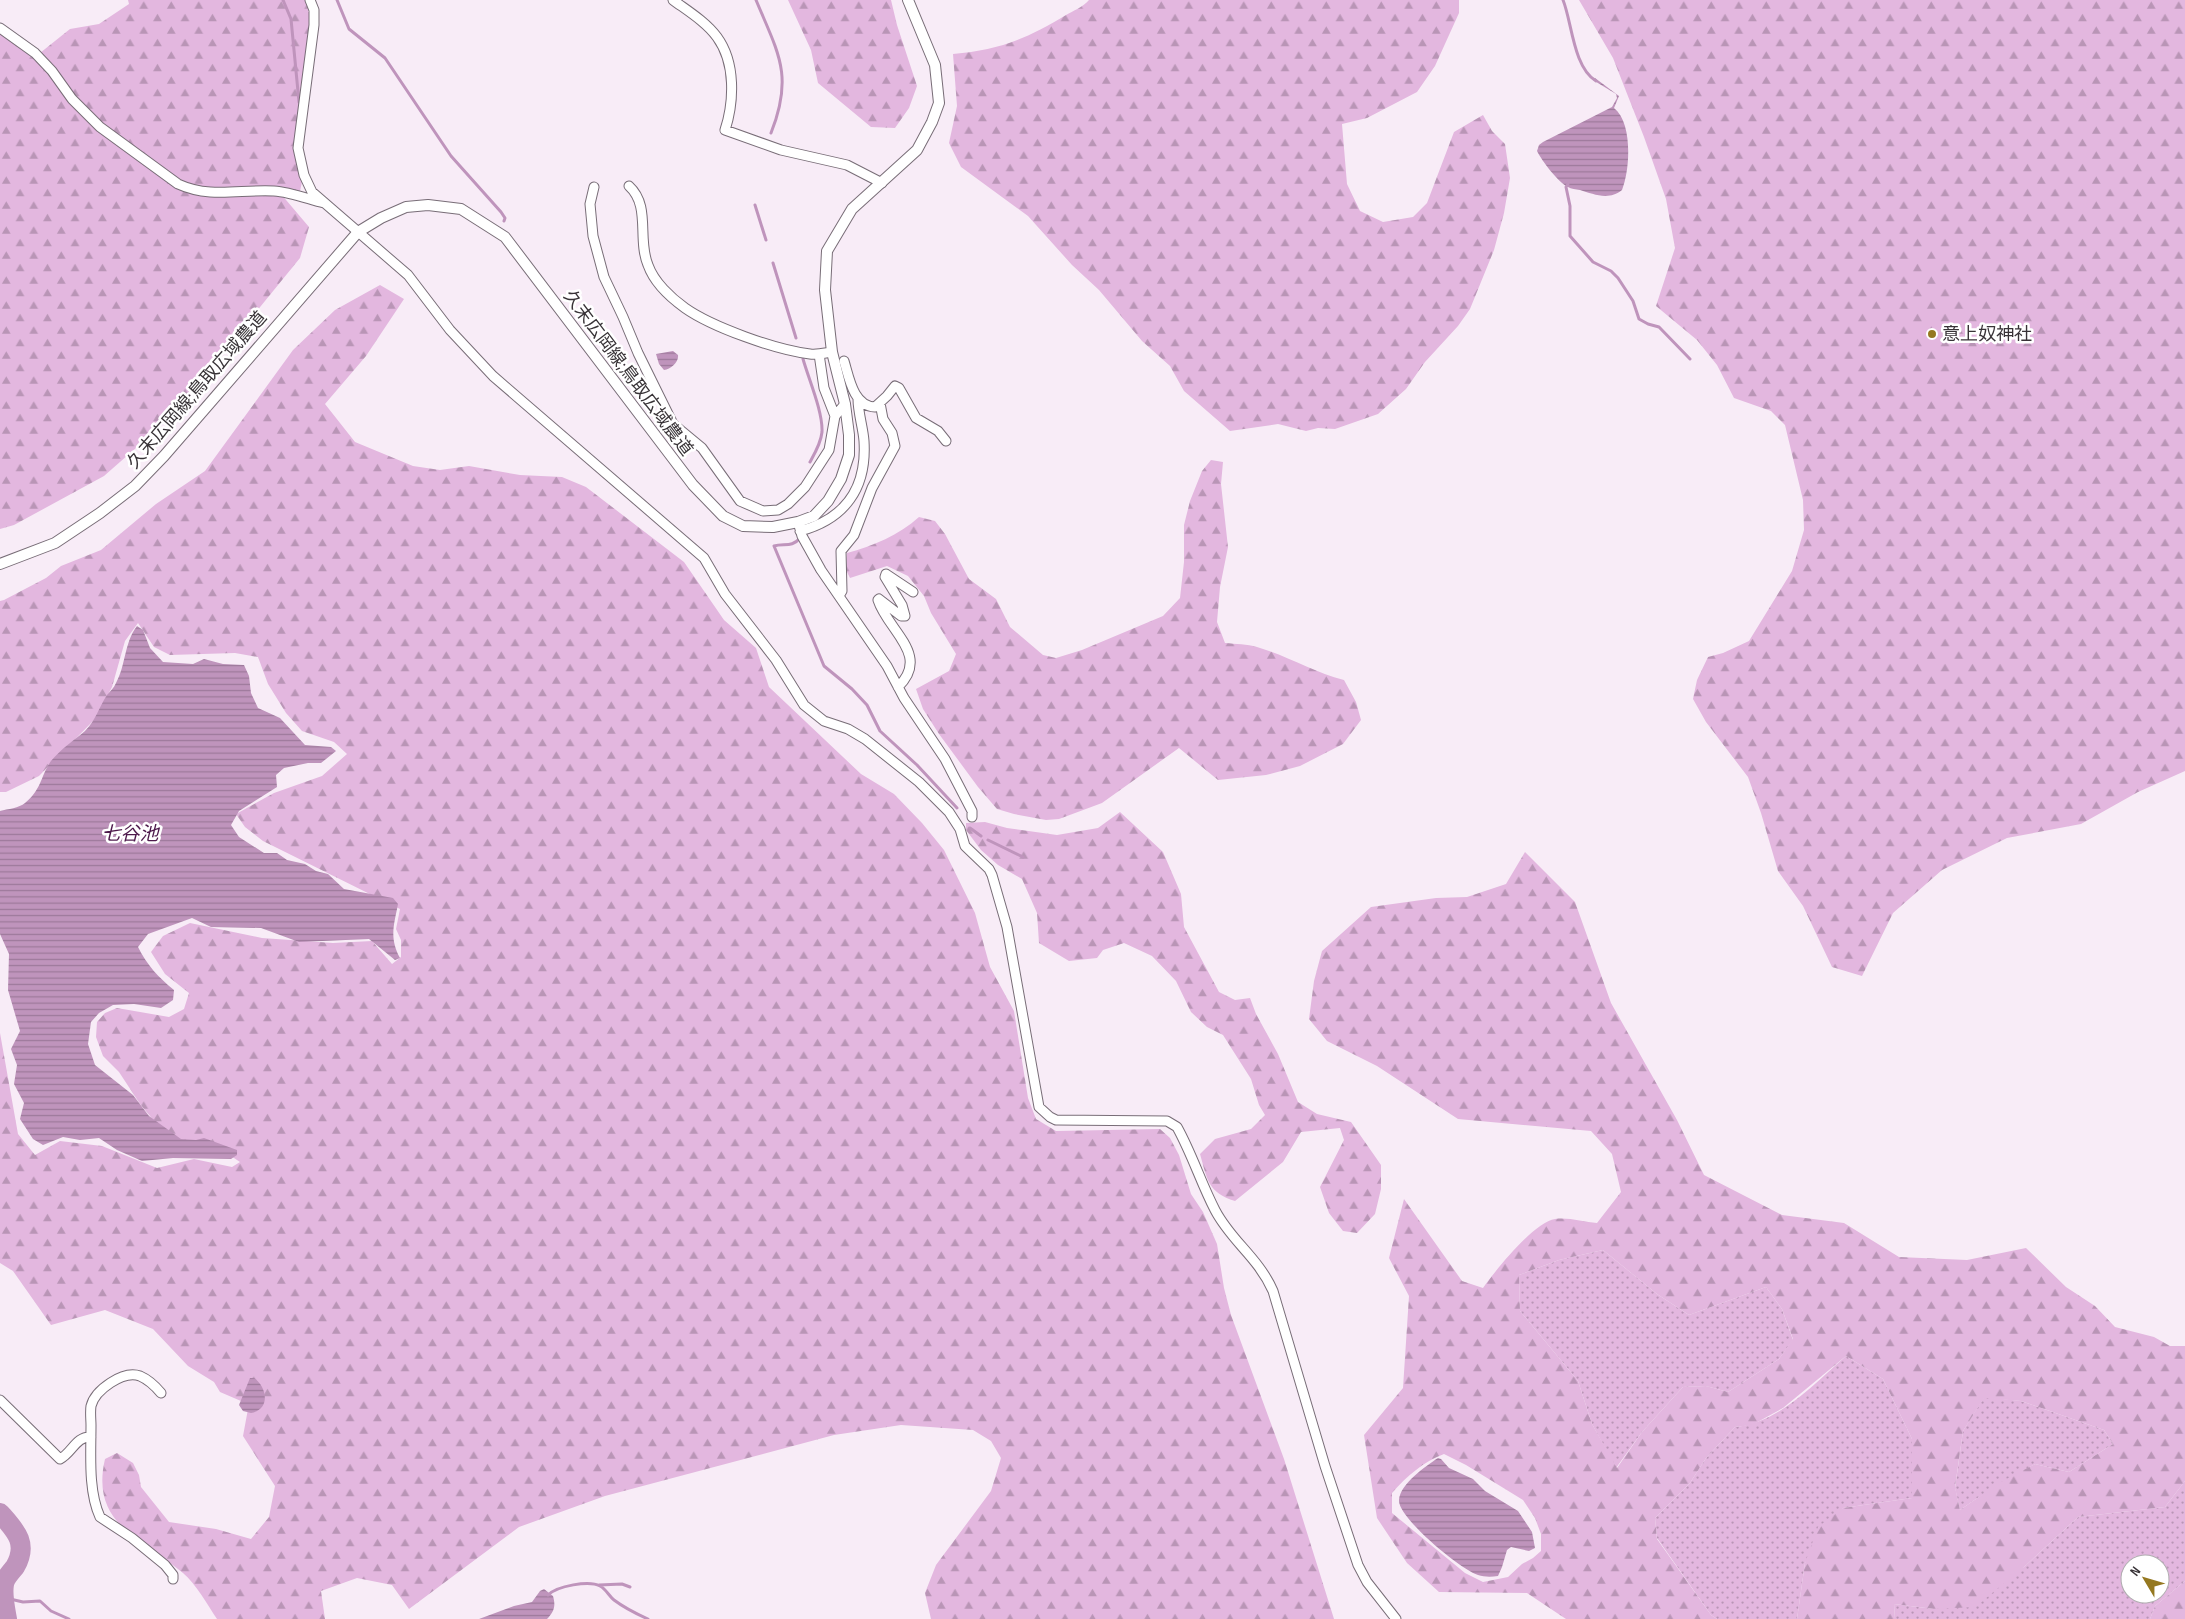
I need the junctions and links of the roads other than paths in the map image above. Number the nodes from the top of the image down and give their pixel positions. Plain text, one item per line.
1 (310, 0) edge
2 (673, 0) edge
3 (908, 0) edge
4 (0, 28) edge
5 (882, 183) junction
6 (629, 186) dead end
7 (594, 187) dead end
8 (325, 203) junction
9 (358, 232) junction
10 (832, 352) junction
11 (819, 354) junction
12 (844, 361) dead end
13 (858, 399) junction
14 (880, 403) junction
15 (845, 404) junction
16 (835, 416) junction
17 (946, 441) dead end
18 (799, 527) junction
19 (0, 564) edge
20 (913, 592) dead end
21 (839, 596) junction
22 (898, 687) junction
23 (972, 817) dead end
24 (161, 1393) dead end
25 (0, 1400) edge
26 (91, 1437) junction
27 (173, 1579) dead end
28 (1396, 1619) edge

1 - 8 street
2 - 5 street
3 - 5 street, 久末広岡線;鳥取広域農道
4 - 8 street
5 - 10 street, 久末広岡線;鳥取広域農道
6 - 11 street
7 - 16 street
8 - 9 street
9 - 18 street, 久末広岡線;鳥取広域農道
9 - 19 street, 久末広岡線;鳥取広域農道
9 - 28 street
10 - 11 street
10 - 15 street, 久末広岡線;鳥取広域農道
11 - 16 street
12 - 13 street
13 - 14 street
13 - 18 street
14 - 17 street
14 - 21 street
15 - 16 street
15 - 18 street, 久末広岡線;鳥取広域農道
18 - 21 street
20 - 22 street
21 - 22 street
22 - 23 street
24 - 26 street
25 - 26 street
26 - 27 street

